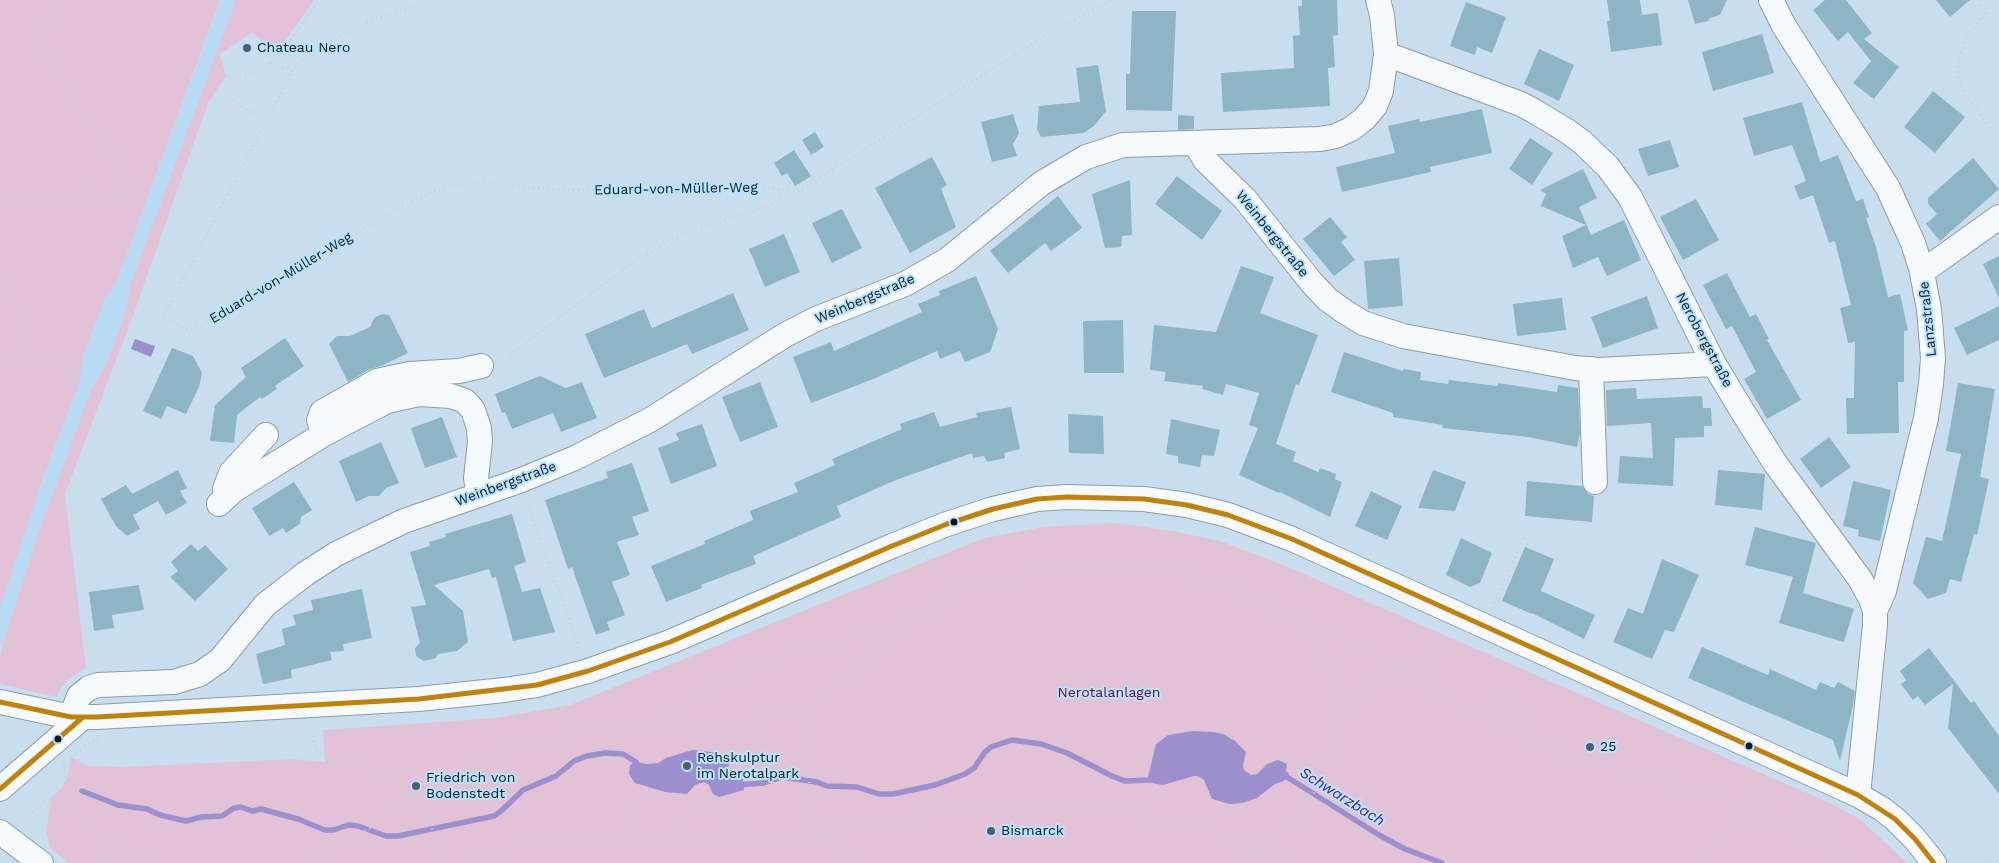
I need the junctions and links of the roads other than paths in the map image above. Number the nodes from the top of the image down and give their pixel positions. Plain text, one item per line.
1 (1378, 0) edge
2 (1771, 0) edge
3 (1386, 54) junction
4 (1195, 143) junction
5 (1999, 217) edge
6 (1922, 272) junction
7 (1714, 364) junction
8 (481, 366) dead end
9 (1591, 370) junction
10 (324, 434) junction
11 (266, 435) dead end
12 (1595, 482) dead end
13 (479, 494) junction
14 (1874, 611) junction
15 (0, 702) edge
16 (76, 717) junction
17 (0, 789) edge
18 (1858, 795) junction
19 (3, 833) edge
20 (41, 863) edge
21 (1934, 863) edge

1 - 3 street
2 - 6 street, Lanzstraße
3 - 4 street
3 - 7 street, Nerobergstraße
4 - 9 street, Weinbergstraße
4 - 13 street, Weinbergstraße
5 - 6 street
6 - 14 street, Lanzstraße
7 - 9 street, Weinbergstraße
7 - 14 street, Nerobergstraße
8 - 10 street
9 - 12 street
10 - 11 street
10 - 13 street
13 - 16 street, Weinbergstraße
14 - 18 street, Nerobergstraße
15 - 16 street
16 - 17 street
16 - 18 street
18 - 21 street
19 - 20 street

